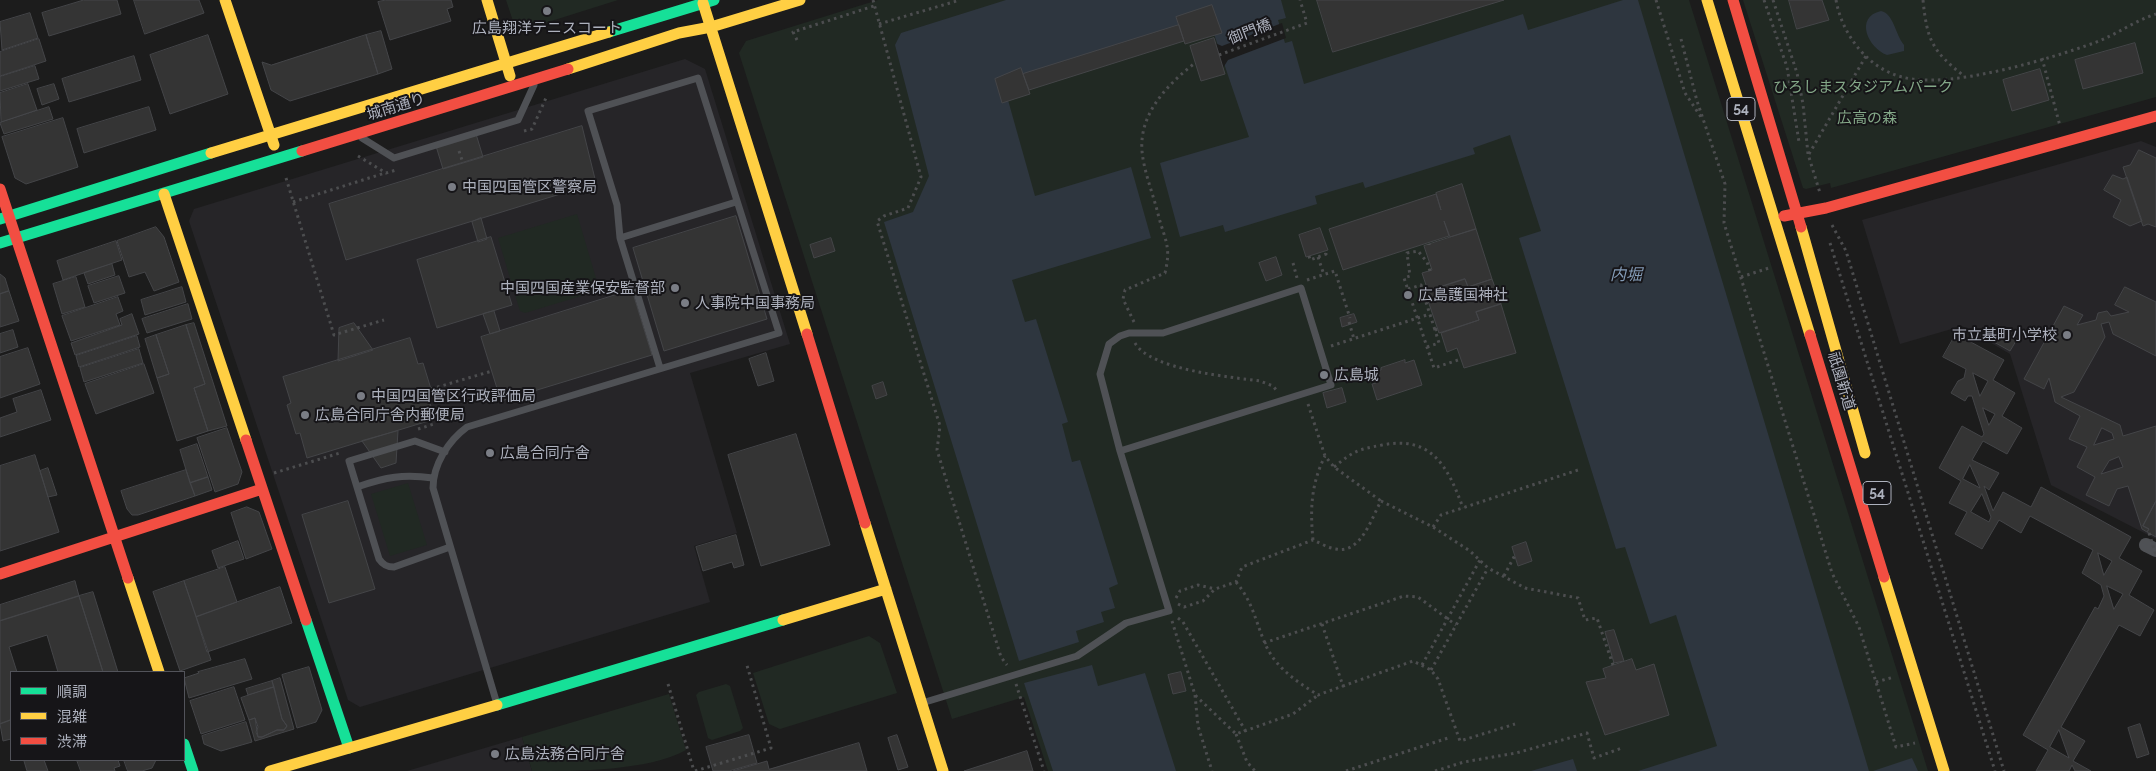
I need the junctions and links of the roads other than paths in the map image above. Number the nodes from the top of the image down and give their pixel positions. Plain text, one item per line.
1 (226, 0) edge
2 (487, 0) edge
3 (800, 0) edge
4 (1706, 0) edge
5 (1733, 0) edge
6 (708, 2) edge
7 (711, 27) junction
8 (506, 64) junction
9 (536, 80) junction
10 (513, 87) junction
11 (2156, 116) edge
12 (271, 134) junction
13 (357, 135) junction
14 (279, 158) junction
15 (0, 190) edge
16 (164, 194) junction
17 (736, 202) junction
18 (1797, 212) junction
19 (5, 217) edge
20 (1775, 218) junction
21 (17, 238) junction
22 (620, 238) junction
23 (0, 243) edge
24 (660, 368) junction
25 (1120, 451) junction
26 (445, 452) junction
27 (1868, 460) dead end
28 (433, 478) junction
29 (357, 487) junction
30 (262, 490) junction
31 (113, 536) junction
32 (450, 547) junction
33 (0, 574) edge
34 (886, 589) junction
35 (160, 671) edge
36 (922, 703) junction
37 (498, 705) junction
38 (185, 747) edge
39 (349, 748) junction
40 (193, 771) edge
41 (270, 771) edge
42 (943, 771) edge
43 (1944, 771) edge

1 - 12 main road
2 - 8 main road
3 - 7 main road, 城南通り
4 - 20 main road, 祇園新道 / 54
5 - 18 main road, 祇園新道 / 54
6 - 7 main road
6 - 8 main road, 城南通り
7 - 9 main road, 城南通り
7 - 34 main road
8 - 10 main road
8 - 12 main road, 城南通り
9 - 10 main road, 城南通り
9 - 13 lane
10 - 13 main road, 城南通り
11 - 18 main road
12 - 14 main road
12 - 19 main road, 城南通り
13 - 14 main road, 城南通り
14 - 16 main road, 城南通り
15 - 19 main road
16 - 21 main road, 城南通り
16 - 30 main road
17 - 22 lane
17 - 22 lane
17 - 24 lane
18 - 20 main road
18 - 27 main road, 祇園新道 / 54
19 - 21 main road
20 - 43 main road, 祇園新道 / 54
21 - 23 main road, 城南通り
21 - 31 main road
22 - 24 lane
24 - 26 lane
25 - 25 lane
25 - 36 lane
26 - 28 lane
26 - 29 lane
28 - 29 lane
28 - 32 lane
29 - 32 lane
30 - 31 main road
30 - 39 main road
31 - 33 main road
31 - 35 main road
32 - 37 lane
34 - 36 main road
34 - 37 main road
36 - 42 main road
37 - 39 main road
38 - 40 main road
39 - 41 main road

